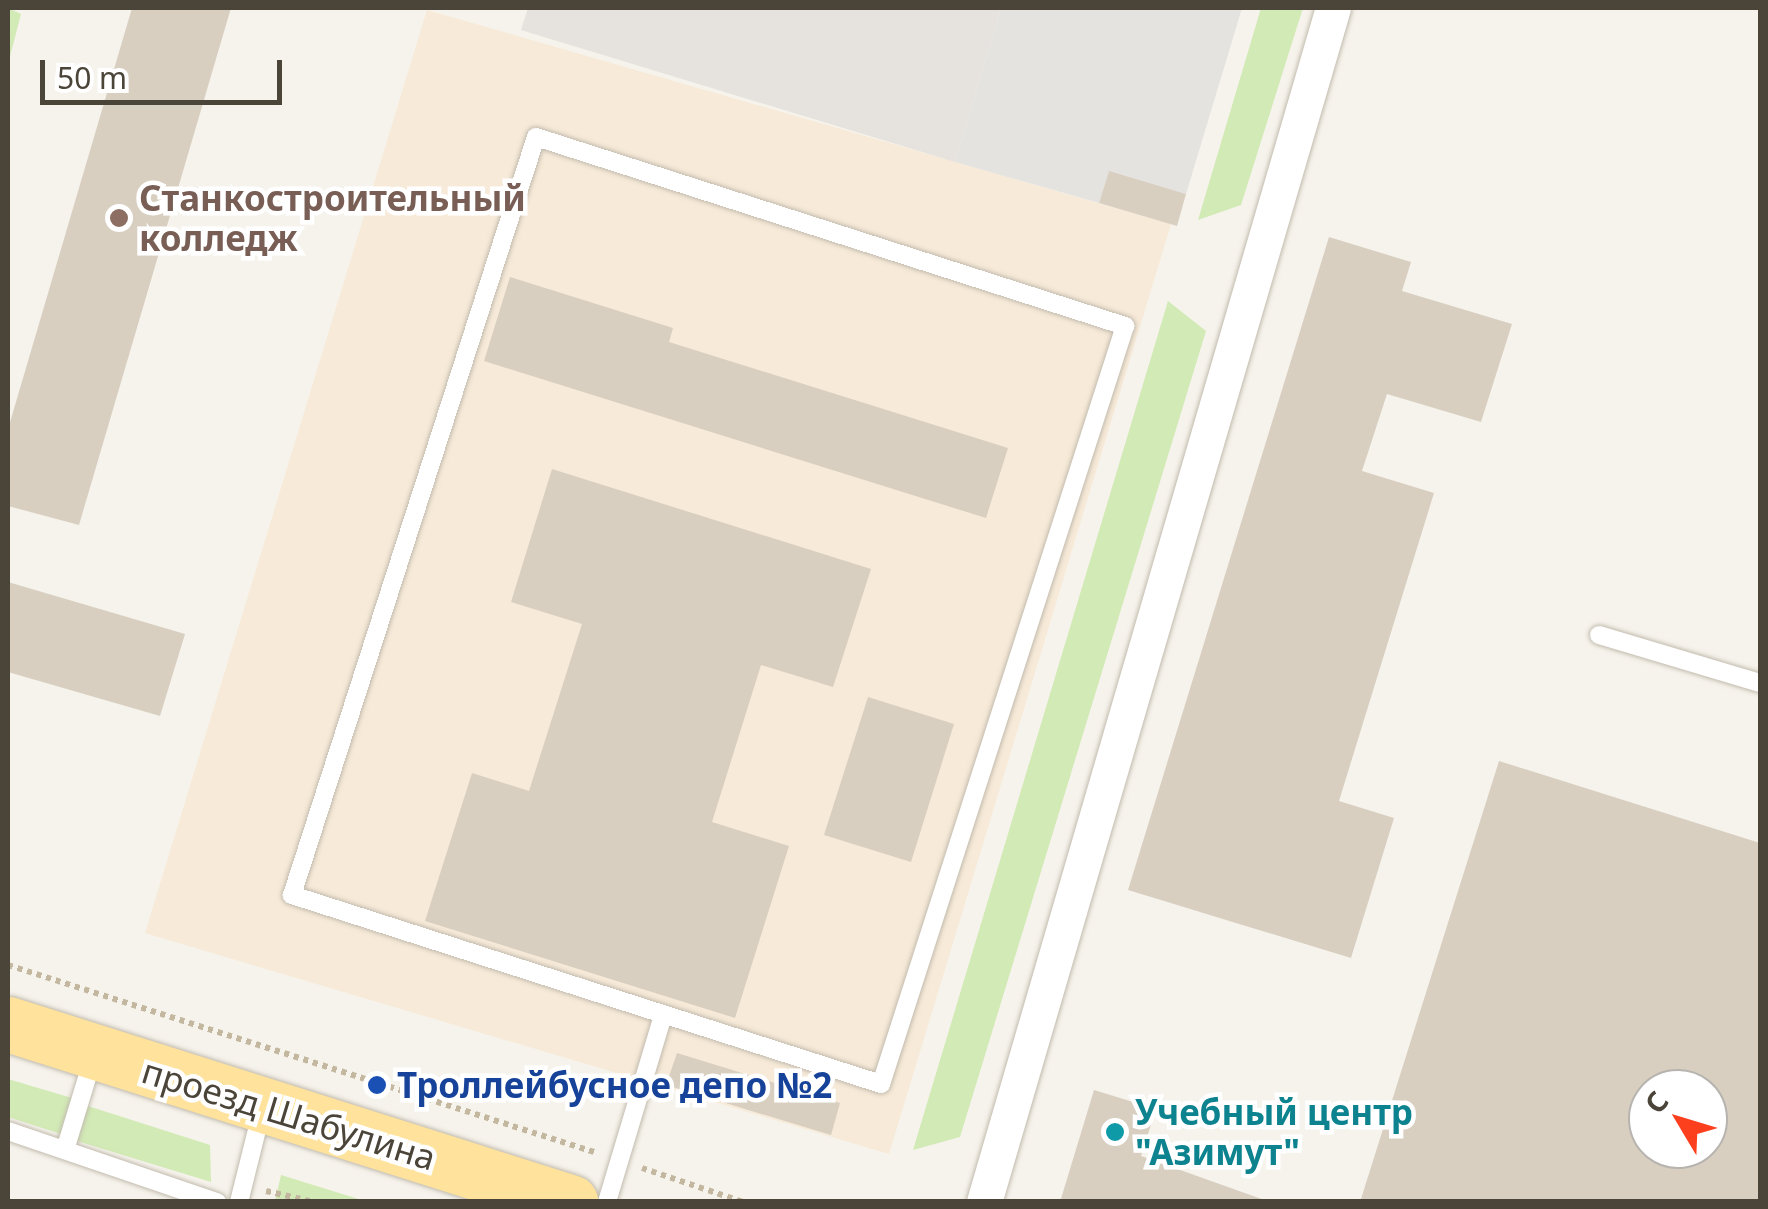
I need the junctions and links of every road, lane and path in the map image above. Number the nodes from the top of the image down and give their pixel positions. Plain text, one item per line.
1 (1333, 8) edge
2 (1599, 635) dead end
3 (1760, 684) edge
4 (8, 965) edge
5 (663, 1015) junction
6 (8, 1024) edge
7 (95, 1054) junction
8 (263, 1105) junction
9 (8, 1131) edge
10 (65, 1150) junction
11 (618, 1160) junction
12 (496, 1190) edge
13 (217, 1202) edge
14 (240, 1202) edge
15 (570, 1202) edge
16 (607, 1202) edge
17 (742, 1202) edge
18 (984, 1202) edge

1 - 18 street
2 - 3 lane
4 - 11 path
5 - 5 lane
5 - 11 lane
6 - 7 main road, проезд Шабулина
7 - 8 main road, проезд Шабулина
7 - 10 lane
8 - 12 main road, проезд Шабулина
8 - 14 lane
9 - 10 lane
10 - 13 lane
11 - 16 lane
11 - 17 path
12 - 15 main road, проезд Шабулина

